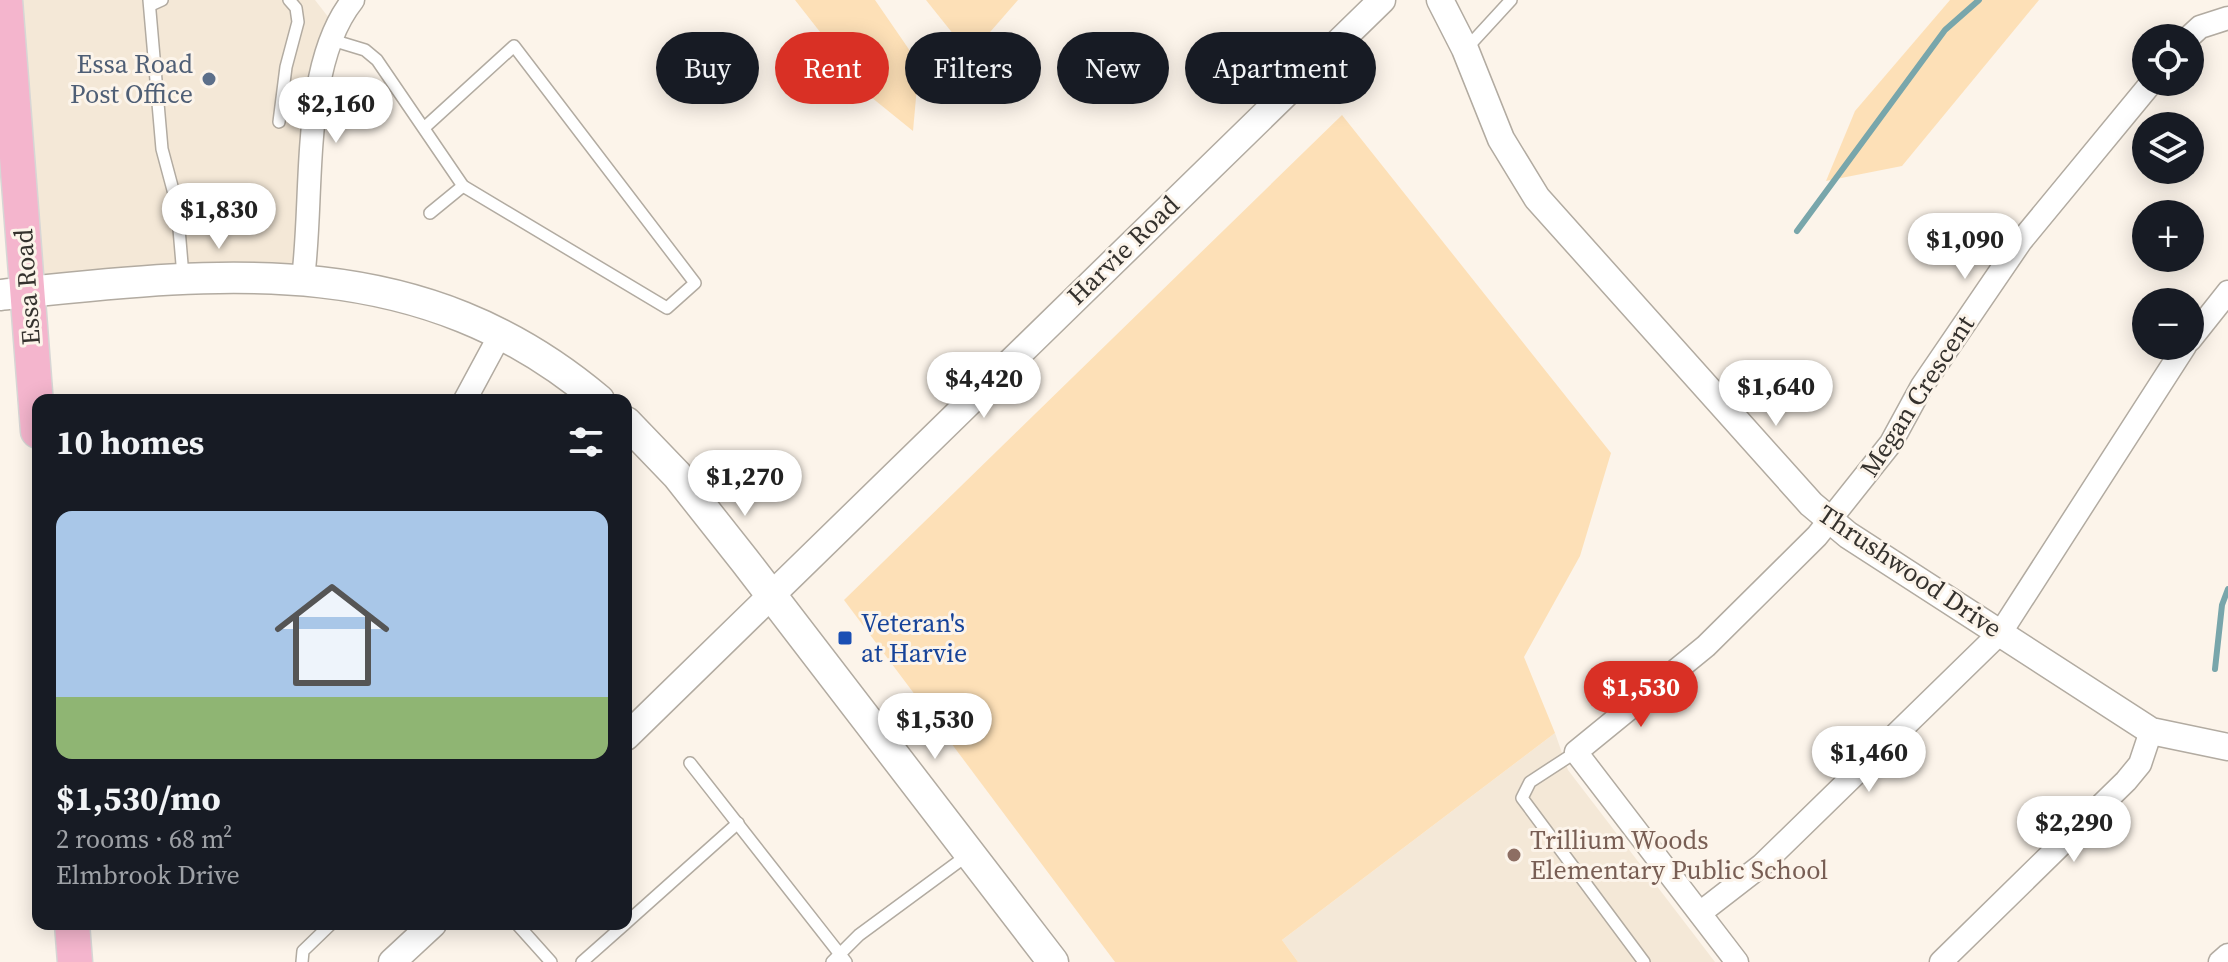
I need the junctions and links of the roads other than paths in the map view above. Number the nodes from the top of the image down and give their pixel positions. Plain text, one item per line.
1 (5, 0) edge
2 (289, 0) edge
3 (353, 0) edge
4 (1382, 0) edge
5 (1440, 0) edge
6 (1511, 0) edge
7 (154, 2) edge
8 (2228, 18) edge
9 (2204, 26) edge
10 (332, 40) junction
11 (1465, 49) junction
12 (2140, 96) edge
13 (279, 122) dead end
14 (424, 128) junction
15 (463, 186) junction
16 (430, 213) dead end
17 (303, 278) junction
18 (183, 280) junction
19 (2228, 292) edge
20 (14, 293) edge
21 (2204, 322) edge
22 (500, 335) junction
23 (2176, 360) edge
24 (468, 394) edge
25 (591, 394) edge
26 (32, 396) edge
27 (632, 428) edge
28 (1831, 521) junction
29 (771, 594) junction
30 (2001, 632) junction
31 (632, 731) edge
32 (2151, 731) junction
33 (2228, 747) edge
34 (1576, 752) junction
35 (690, 763) dead end
36 (738, 823) junction
37 (971, 852) junction
38 (1700, 913) junction
39 (632, 917) edge
40 (72, 930) edge
41 (325, 930) edge
42 (427, 930) edge
43 (522, 930) edge
44 (617, 930) edge
45 (2228, 955) edge
46 (839, 959) edge
47 (75, 962) edge
48 (302, 962) edge
49 (392, 962) edge
50 (551, 962) edge
51 (582, 962) edge
52 (1053, 962) edge
53 (1644, 962) edge
54 (1737, 962) edge
55 (1941, 962) edge
56 (2220, 962) edge

1 - 20 main road, Essa Road
2 - 13 lane
3 - 10 street
4 - 29 street, Harvie Road
5 - 11 street, Thrushwood Drive
6 - 11 lane
7 - 18 lane
8 - 9 street
10 - 14 lane
10 - 17 street
11 - 28 street, Thrushwood Drive
12 - 28 street, Megan Crescent
14 - 15 lane
14 - 15 lane
15 - 16 lane
17 - 18 main road
17 - 22 main road
18 - 20 main road
19 - 21 street
20 - 26 main road, Essa Road
22 - 24 street
22 - 25 main road
23 - 30 street
27 - 29 main road
28 - 30 street, Thrushwood Drive
28 - 34 street, Megan Crescent
29 - 31 street, Harvie Road
29 - 37 main road
30 - 32 street, Thrushwood Drive
30 - 38 street
32 - 33 street, Thrushwood Drive
32 - 55 street
34 - 38 street
34 - 53 lane
35 - 36 lane
36 - 39 lane
36 - 46 lane
37 - 46 lane
37 - 52 main road
38 - 54 street
40 - 47 main road
41 - 48 lane
42 - 49 street
43 - 50 lane
44 - 51 lane
45 - 56 street

